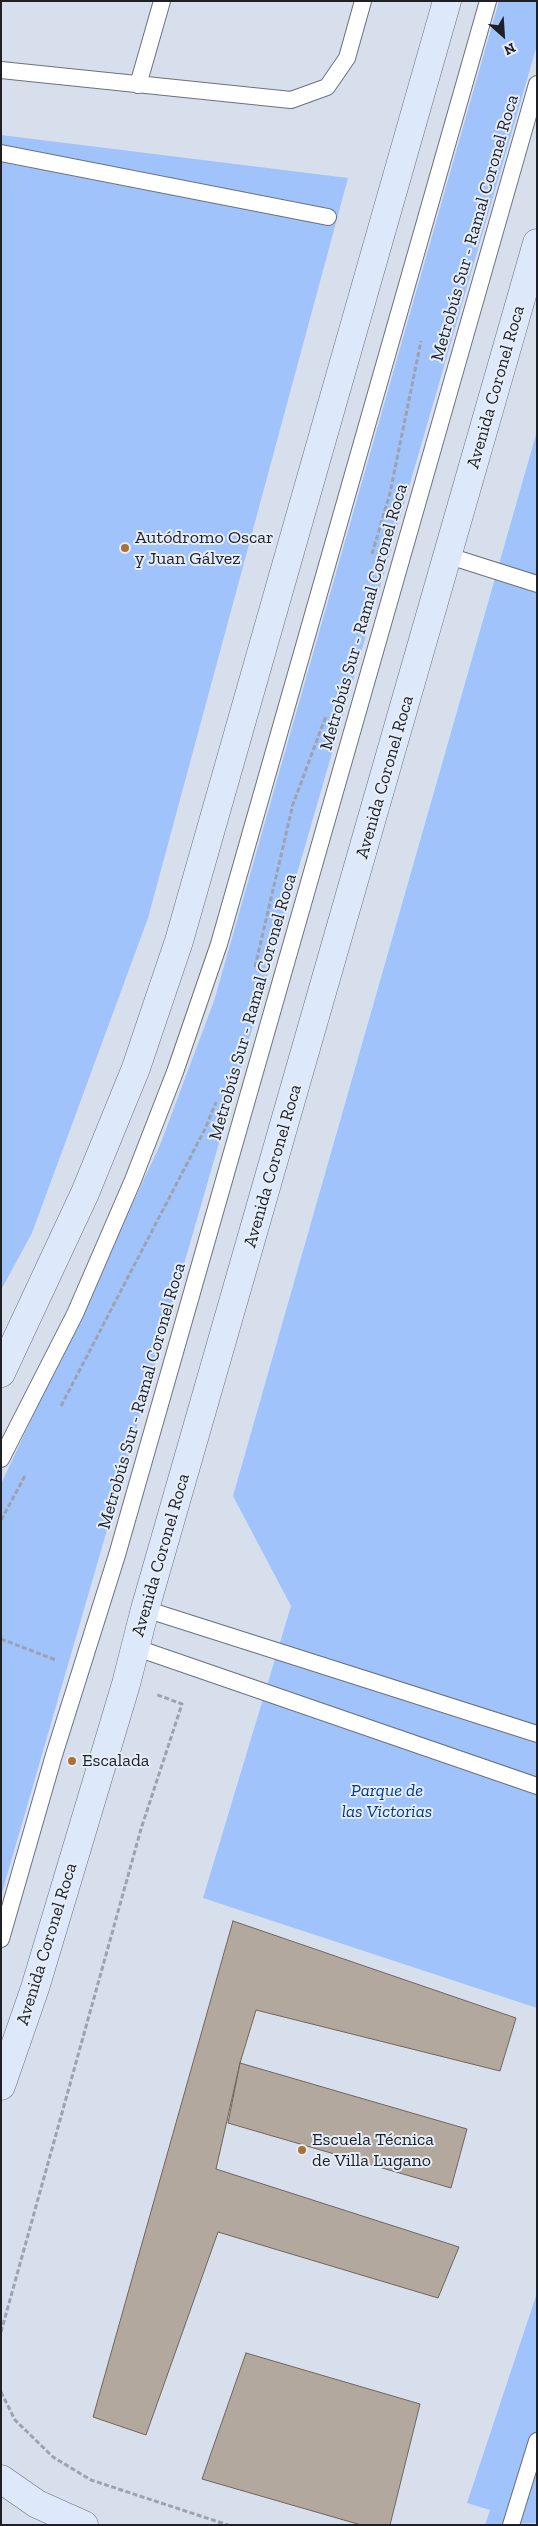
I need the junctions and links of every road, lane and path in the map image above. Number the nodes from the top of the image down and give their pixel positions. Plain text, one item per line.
1 (162, 1) edge
2 (363, 1) edge
3 (447, 1) edge
4 (488, 1) edge
5 (1, 70) edge
6 (537, 84) edge
7 (138, 85) junction
8 (1, 153) edge
9 (328, 217) dead end
10 (537, 243) edge
11 (449, 556) junction
12 (537, 584) edge
13 (1, 1373) edge
14 (1, 1459) edge
15 (145, 1609) junction
16 (1, 1639) edge
17 (134, 1647) junction
18 (80, 1669) junction
19 (182, 1704) dead end
20 (537, 1734) edge
21 (537, 1786) edge
22 (1, 1939) edge
23 (1, 2086) edge
24 (1, 2332) edge
25 (1, 2392) edge
26 (537, 2441) edge
27 (1, 2479) edge
28 (84, 2525) edge
29 (228, 2525) edge
30 (511, 2525) edge

1 - 7 lane
2 - 7 lane
3 - 13 main road
4 - 14 lane
5 - 7 lane
6 - 18 lane, Metrobús Sur - Ramal Coronel Roca
8 - 9 lane
10 - 11 main road, Avenida Coronel Roca
11 - 12 lane
11 - 15 main road, Avenida Coronel Roca
15 - 17 main road, Avenida Coronel Roca
15 - 20 lane
16 - 18 path
17 - 21 lane
17 - 23 main road, Avenida Coronel Roca
18 - 22 lane, Metrobús Sur - Ramal Coronel Roca
19 - 24 path
25 - 29 path
26 - 30 lane
27 - 28 main road

